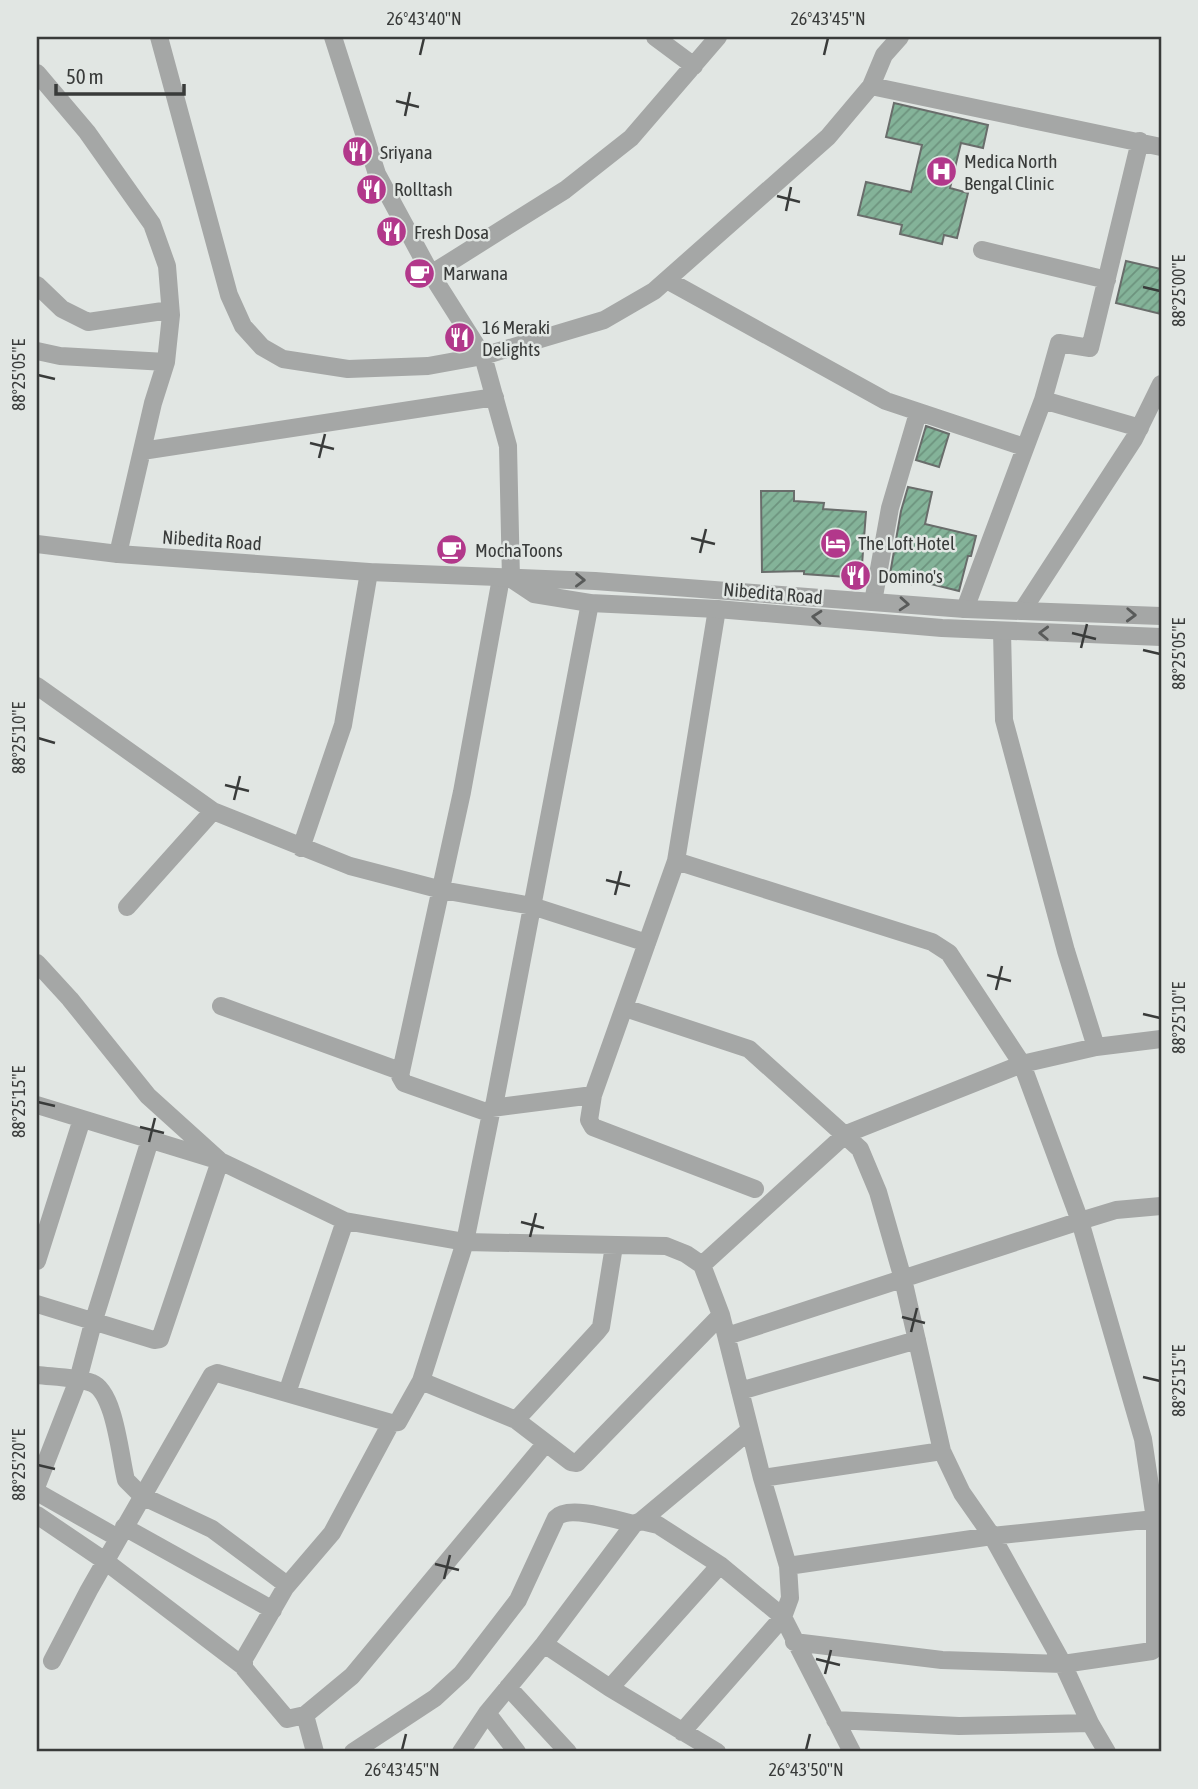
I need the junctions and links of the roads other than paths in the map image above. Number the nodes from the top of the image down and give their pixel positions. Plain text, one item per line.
1 (159, 37) edge
2 (333, 37) edge
3 (655, 37) edge
4 (718, 37) edge
5 (900, 37) edge
6 (694, 66) junction
7 (37, 73) edge
8 (871, 86) junction
9 (1140, 141) junction
10 (1161, 146) edge
11 (982, 250) dead end
12 (431, 274) junction
13 (667, 280) junction
14 (1107, 280) junction
15 (37, 285) edge
16 (170, 310) junction
17 (37, 351) edge
18 (483, 356) junction
19 (166, 362) junction
20 (1161, 384) edge
21 (495, 397) junction
22 (1043, 400) junction
23 (918, 412) junction
24 (1140, 428) junction
25 (1024, 447) junction
26 (142, 451) junction
27 (37, 544) edge
28 (118, 554) junction
29 (369, 572) junction
30 (506, 579) junction
31 (873, 602) junction
32 (590, 603) junction
33 (717, 609) junction
34 (965, 609) junction
35 (1022, 611) junction
36 (1161, 616) edge
37 (1002, 631) junction
38 (1161, 637) edge
39 (40, 693) edge
40 (213, 811) junction
41 (301, 848) junction
42 (676, 861) junction
43 (442, 890) junction
44 (532, 906) junction
45 (127, 907) dead end
46 (648, 943) junction
47 (37, 963) edge
48 (221, 1006) dead end
49 (625, 1008) junction
50 (1161, 1039) edge
51 (1096, 1047) junction
52 (1022, 1064) junction
53 (400, 1071) junction
54 (593, 1096) junction
55 (37, 1105) edge
56 (491, 1110) junction
57 (82, 1119) junction
58 (846, 1134) junction
59 (150, 1140) junction
60 (220, 1161) junction
61 (755, 1189) dead end
62 (1161, 1206) edge
63 (1080, 1220) junction
64 (345, 1221) junction
65 (465, 1242) junction
66 (614, 1246) junction
67 (37, 1261) edge
68 (702, 1265) junction
69 (903, 1279) junction
70 (37, 1304) edge
71 (721, 1315) junction
72 (93, 1323) junction
73 (727, 1336) junction
74 (917, 1340) junction
75 (37, 1375) edge
76 (78, 1380) junction
77 (421, 1381) junction
78 (740, 1391) junction
79 (287, 1393) junction
80 (516, 1420) junction
81 (391, 1423) junction
82 (750, 1430) junction
83 (546, 1443) junction
84 (942, 1451) junction
85 (762, 1478) junction
86 (37, 1485) edge
87 (37, 1492) edge
88 (142, 1496) junction
89 (37, 1515) edge
90 (1155, 1519) junction
91 (638, 1522) junction
92 (121, 1532) junction
93 (992, 1536) junction
94 (1158, 1538) edge
95 (105, 1561) junction
96 (720, 1565) junction
97 (788, 1566) junction
98 (287, 1585) junction
99 (273, 1610) junction
100 (783, 1617) junction
101 (793, 1642) junction
102 (544, 1644) junction
103 (52, 1661) dead end
104 (1063, 1664) junction
105 (243, 1666) junction
106 (508, 1687) junction
107 (610, 1688) junction
108 (487, 1713) junction
109 (305, 1715) junction
110 (835, 1720) junction
111 (1090, 1723) junction
112 (682, 1732) junction
113 (315, 1752) edge
114 (353, 1752) edge
115 (461, 1752) edge
116 (517, 1752) edge
117 (568, 1752) edge
118 (716, 1752) edge
119 (852, 1752) edge
120 (1107, 1752) edge

1 - 18 street
2 - 12 street
3 - 6 street
4 - 6 street
5 - 8 street
6 - 12 street
7 - 16 street
8 - 9 street
8 - 13 street
9 - 10 street
9 - 14 street
11 - 14 street
12 - 18 street
13 - 18 street
13 - 23 street
14 - 22 street
15 - 16 street
16 - 19 street
17 - 19 street
18 - 21 street
19 - 26 street
20 - 24 street
21 - 26 street
21 - 30 street
22 - 24 street
22 - 25 street
23 - 25 street
23 - 31 street
24 - 35 street
25 - 34 street
26 - 28 street
27 - 28 street, Nibedita Road
28 - 29 street, Nibedita Road
29 - 30 street, Nibedita Road
29 - 41 street
30 -> 31 street, Nibedita Road
30 - 32 street, Nibedita Road
30 - 43 street
31 -> 34 street, Nibedita Road
32 - 33 street, Nibedita Road
32 - 44 street
37 -> 33 street, Nibedita Road
33 - 42 street
34 - 35 street, Nibedita Road
35 -> 36 street, Nibedita Road
38 -> 37 street, Nibedita Road
37 - 51 street
39 - 40 street
40 - 41 street
40 - 45 street
41 - 43 street
42 - 46 street
42 - 52 street
43 - 44 street
43 - 53 street
44 - 46 street
44 - 56 street
46 - 49 street
47 - 60 street
48 - 53 street
49 - 54 street
49 - 58 street
50 - 51 street
51 - 52 street
52 - 58 street
52 - 63 street
53 - 56 street
54 - 56 street
54 - 61 street
55 - 57 street
56 - 65 street
57 - 59 street
57 - 67 street
58 - 68 street
58 - 69 street
59 - 60 street
59 - 72 street
60 - 64 street
60 - 72 street
62 - 63 street
63 - 69 street
63 - 90 street
64 - 65 street
64 - 79 street
65 - 66 street
65 - 77 street
66 - 68 street
66 - 80 street
68 - 71 street
69 - 73 street
69 - 74 street
70 - 72 street
71 - 73 street
71 - 83 street
72 - 76 street
73 - 78 street
74 - 78 street
74 - 84 street
75 - 76 street
76 - 86 street
76 - 88 street
77 - 80 street
77 - 81 street
78 - 82 street
79 - 81 street
79 - 88 street
80 - 83 street
81 - 98 street
82 - 85 street
82 - 91 street
83 - 109 street
84 - 85 street
84 - 93 street
85 - 97 street
87 - 92 street
88 - 92 street
88 - 98 street
89 - 95 street
90 - 93 street
90 - 94 street
91 - 96 street
91 - 102 street
91 - 114 street
92 - 95 street
92 - 99 street
93 - 97 street
93 - 104 street
94 - 104 street
95 - 103 street
95 - 105 street
96 - 100 street
96 - 107 street
97 - 100 street
98 - 99 street
99 - 105 street
100 - 101 street
100 - 112 street
101 - 104 street
101 - 110 street
102 - 106 street
102 - 107 street
104 - 111 street
105 - 109 street
106 - 108 street
106 - 117 street
107 - 112 street
108 - 115 street
108 - 116 street
109 - 113 street
110 - 111 street
110 - 119 street
111 - 120 street
112 - 118 street

